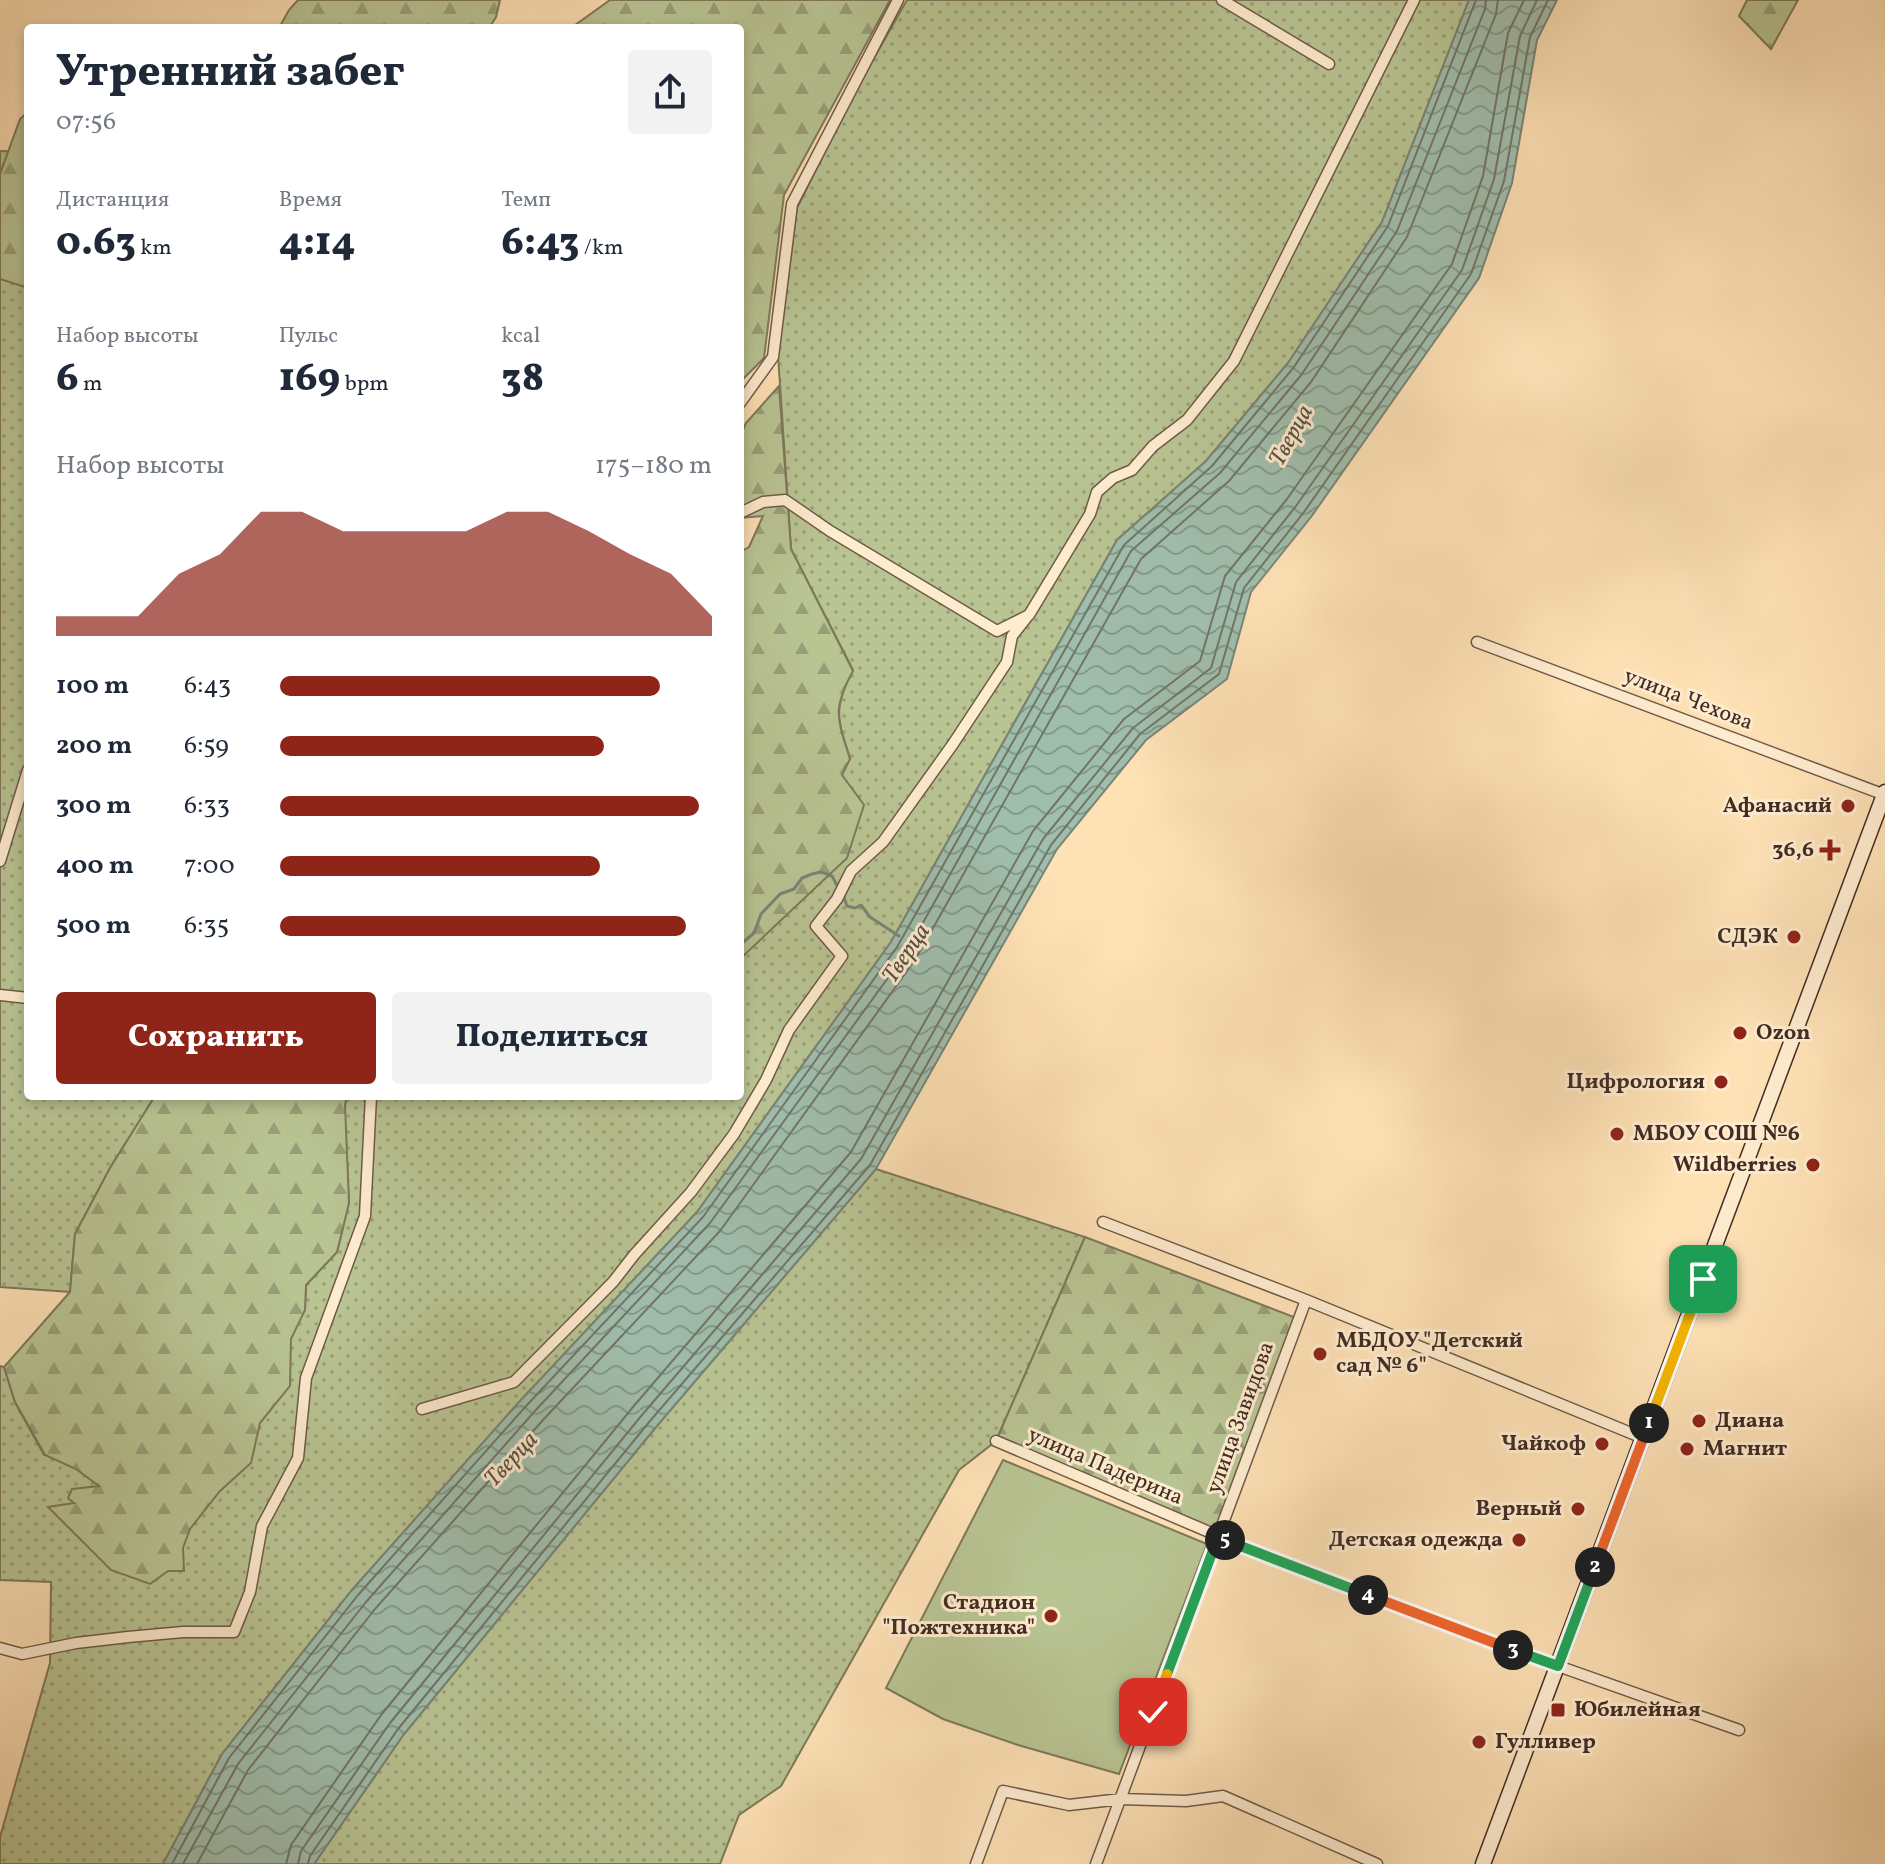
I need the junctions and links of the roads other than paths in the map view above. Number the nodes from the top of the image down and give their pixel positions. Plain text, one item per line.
1 (898, 0) edge
2 (1222, 0) edge
3 (1414, 0) edge
4 (1329, 64) dead end
5 (744, 397) edge
6 (744, 511) edge
7 (1029, 615) junction
8 (1477, 642) dead end
9 (24, 785) edge
10 (1885, 794) edge
11 (0, 861) edge
12 (0, 995) edge
13 (24, 998) edge
14 (371, 1100) edge
15 (1103, 1222) dead end
16 (1306, 1300) junction
17 (422, 1409) dead end
18 (1643, 1438) junction
19 (996, 1441) dead end
20 (1218, 1537) junction
21 (0, 1648) edge
22 (1558, 1666) junction
23 (1739, 1730) dead end
24 (1121, 1799) junction
25 (976, 1864) edge
26 (1096, 1864) edge
27 (1377, 1864) edge
28 (1483, 1864) edge

1 - 5 street
2 - 4 street
3 - 7 street
6 - 7 street
7 - 17 street
8 - 10 street, улица Чехова
9 - 11 street
10 - 18 main road
12 - 13 street
14 - 21 street
15 - 16 street
16 - 18 street
16 - 20 street, улица Завидова
18 - 22 main road
19 - 20 street, улица Падерина
20 - 22 street, улица Падерина
20 - 24 street, улица Завидова
22 - 23 street, улица Падерина
22 - 28 main road
24 - 25 street
24 - 26 street, улица Завидова
24 - 27 street

